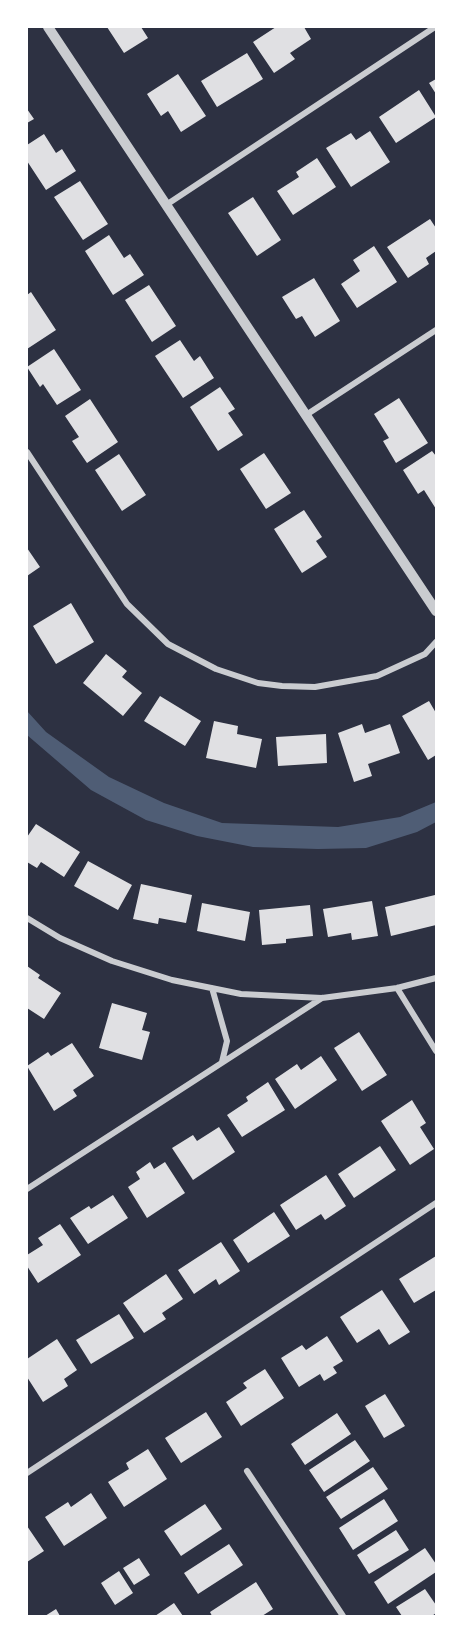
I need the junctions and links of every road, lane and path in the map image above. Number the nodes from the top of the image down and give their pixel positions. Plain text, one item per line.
1 (48, 27) edge
2 (435, 27) edge
3 (166, 205) junction
4 (436, 330) edge
5 (306, 415) junction
6 (27, 452) edge
7 (436, 611) edge
8 (436, 642) edge
9 (27, 918) edge
10 (436, 978) edge
11 (212, 988) junction
12 (397, 988) junction
13 (322, 998) junction
14 (436, 1051) edge
15 (222, 1062) junction
16 (27, 1189) edge
17 (436, 1203) edge
18 (247, 1471) dead end
19 (27, 1473) edge
20 (343, 1616) edge

1 - 3 street
2 - 3 street
3 - 5 street
4 - 5 street
5 - 7 street
6 - 8 street
9 - 11 street
10 - 12 street
11 - 13 street
11 - 15 street
12 - 13 street
12 - 14 street
13 - 15 street
15 - 16 street
17 - 19 street
18 - 20 street

